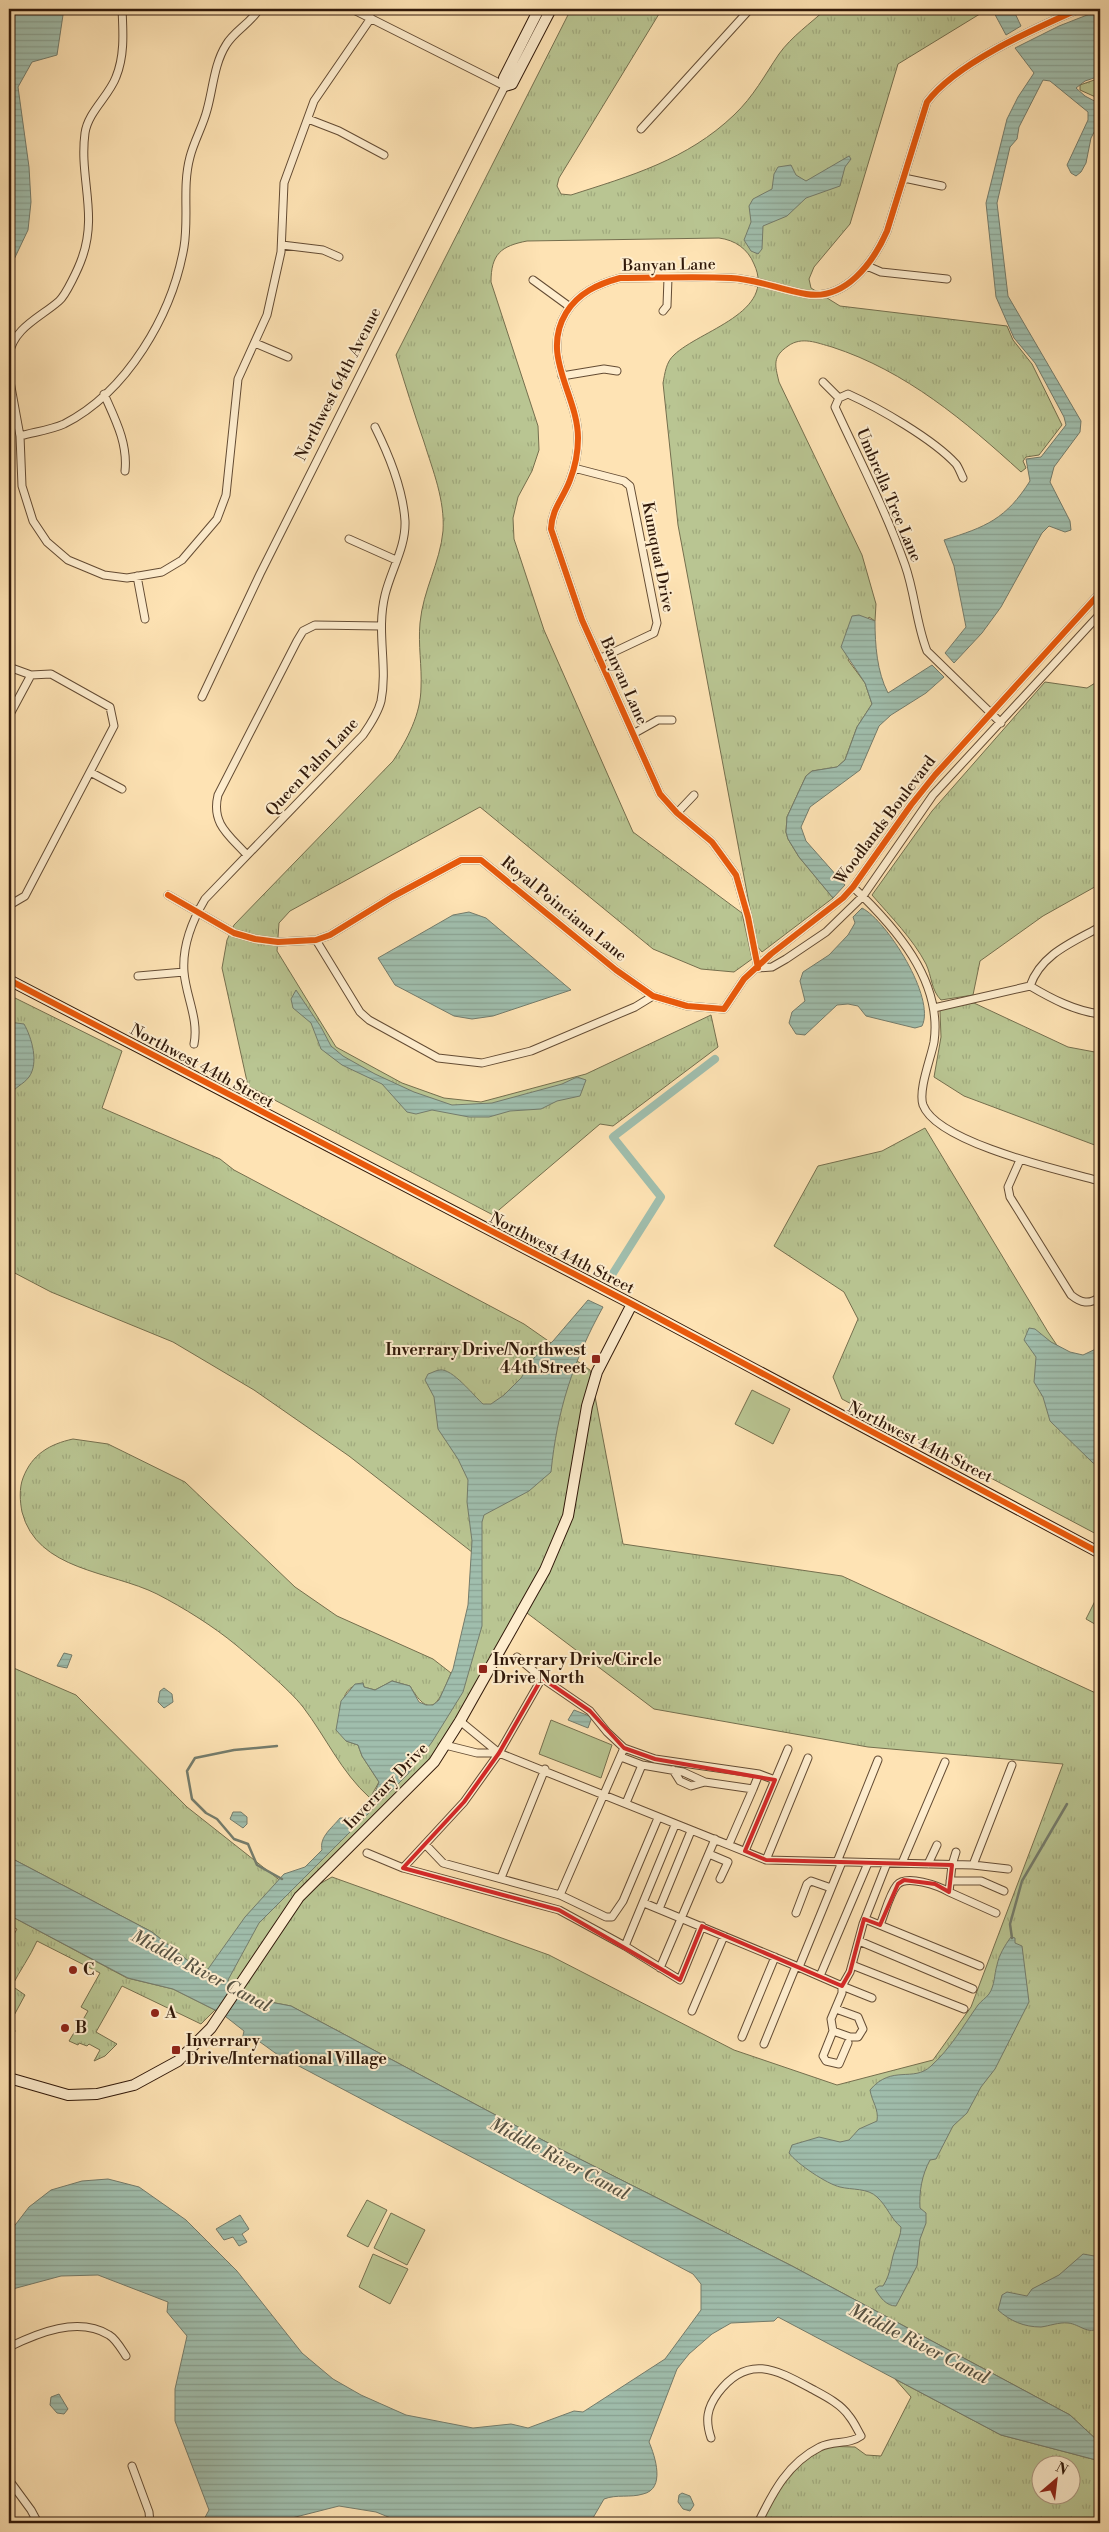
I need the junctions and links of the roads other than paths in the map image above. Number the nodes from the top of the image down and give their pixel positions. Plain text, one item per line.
1 (122, 9) edge
2 (259, 9) edge
3 (352, 9) edge
4 (539, 9) edge
5 (550, 9) edge
6 (750, 9) edge
7 (1078, 9) edge
8 (371, 18) junction
9 (504, 86) junction
10 (308, 119) junction
11 (641, 129) dead end
12 (384, 155) dead end
13 (904, 178) junction
14 (942, 186) dead end
15 (282, 244) junction
16 (339, 257) dead end
17 (867, 266) junction
18 (668, 278) junction
19 (947, 279) dead end
20 (533, 280) dead end
21 (570, 307) junction
22 (663, 311) dead end
23 (255, 343) junction
24 (9, 356) edge
25 (288, 357) dead end
26 (618, 371) dead end
27 (9, 376) edge
28 (562, 376) junction
29 (823, 382) dead end
30 (104, 394) junction
31 (839, 398) junction
32 (375, 427) dead end
33 (20, 436) junction
34 (574, 468) junction
35 (125, 471) dead end
36 (963, 478) dead end
37 (348, 539) dead end
38 (396, 560) junction
39 (137, 576) junction
40 (1100, 592) edge
41 (1100, 614) edge
42 (145, 618) dead end
43 (380, 626) junction
44 (599, 659) junction
45 (9, 668) edge
46 (31, 675) junction
47 (202, 697) dead end
48 (989, 713) junction
49 (9, 716) edge
50 (672, 720) dead end
51 (1000, 723) junction
52 (633, 734) junction
53 (90, 772) junction
54 (122, 789) dead end
55 (694, 795) dead end
56 (677, 813) junction
57 (247, 855) junction
58 (853, 887) junction
59 (168, 895) dead end
60 (863, 896) junction
61 (11, 903) edge
62 (198, 912) junction
63 (1100, 926) edge
64 (316, 940) junction
65 (758, 968) junction
66 (184, 972) junction
67 (138, 976) dead end
68 (9, 980) edge
69 (1030, 986) junction
70 (654, 996) junction
71 (934, 1008) junction
72 (724, 1009) joint
73 (1100, 1014) edge
74 (194, 1044) dead end
75 (1020, 1160) junction
76 (1100, 1181) edge
77 (1100, 1297) edge
78 (632, 1304) junction
79 (1100, 1553) edge
80 (517, 1657) dead end
81 (542, 1678) junction
82 (460, 1721) junction
83 (484, 1738) junction
84 (445, 1745) junction
85 (624, 1748) junction
86 (788, 1749) dead end
87 (477, 1753) junction
88 (499, 1753) junction
89 (621, 1756) junction
90 (808, 1758) dead end
91 (878, 1760) dead end
92 (945, 1762) dead end
93 (642, 1765) junction
94 (1012, 1765) dead end
95 (545, 1770) junction
96 (759, 1774) junction
97 (775, 1780) junction
98 (753, 1789) junction
99 (604, 1793) junction
100 (626, 1803) junction
101 (658, 1818) junction
102 (676, 1825) junction
103 (691, 1831) junction
104 (715, 1839) junction
105 (426, 1844) junction
106 (729, 1844) junction
107 (937, 1845) dead end
108 (745, 1851) junction
109 (956, 1852) dead end
110 (367, 1854) dead end
111 (709, 1854) junction
112 (766, 1860) junction
113 (839, 1862) junction
114 (868, 1863) junction
115 (887, 1863) junction
116 (902, 1863) junction
117 (928, 1864) junction
118 (952, 1865) junction
119 (973, 1866) junction
120 (403, 1868) junction
121 (1008, 1869) dead end
122 (501, 1878) junction
123 (720, 1879) dead end
124 (950, 1881) junction
125 (831, 1888) junction
126 (1004, 1891) dead end
127 (950, 1892) junction
128 (560, 1895) junction
129 (644, 1903) junction
130 (659, 1909) junction
131 (796, 1912) dead end
132 (996, 1913) dead end
133 (681, 1918) junction
134 (865, 1919) junction
135 (880, 1925) junction
136 (702, 1926) junction
137 (724, 1936) junction
138 (859, 1941) junction
139 (625, 1946) junction
140 (775, 1957) junction
141 (852, 1964) junction
142 (980, 1966) dead end
143 (798, 1967) junction
144 (660, 1968) junction
145 (820, 1976) junction
146 (842, 1986) junction
147 (973, 1989) dead end
148 (872, 1998) dead end
149 (836, 2008) junction
150 (964, 2009) dead end
151 (692, 2012) dead end
152 (832, 2031) junction
153 (742, 2037) dead end
154 (848, 2043) dead end
155 (764, 2044) dead end
156 (9, 2078) edge
157 (9, 2347) edge
158 (126, 2356) dead end
159 (711, 2438) dead end
160 (132, 2466) dead end
161 (9, 2480) edge
162 (38, 2523) edge
163 (150, 2523) edge
164 (758, 2523) edge

1 - 24 street
2 - 30 street
3 - 8 street
4 - 9 street, Northwest 64th Avenue
5 - 9 street, Northwest 64th Avenue
6 - 11 street
7 - 13 street, Banyan Lane
8 - 9 street
8 - 10 street
9 - 47 street, Northwest 64th Avenue
10 - 12 street
10 - 15 street
13 - 14 street
13 - 17 street, Banyan Lane
15 - 16 street
15 - 23 street
17 - 18 street, Banyan Lane
17 - 19 street
18 - 21 street, Banyan Lane
18 - 22 street
20 - 21 street
21 - 28 street, Banyan Lane
23 - 25 street
23 - 39 street
26 - 28 street
27 - 33 street
28 - 34 street, Banyan Lane
29 - 31 street
30 - 33 street
30 - 35 street
31 - 36 street, Umbrella Tree Lane
31 - 48 street, Umbrella Tree Lane
32 - 38 street, Queen Palm Lane
33 - 39 street
34 - 44 street, Banyan Lane
34 - 44 street, Kumquat Drive
37 - 38 street
38 - 43 street, Queen Palm Lane
39 - 42 street
40 - 48 street, Woodlands Boulevard
41 - 51 street, Woodlands Boulevard
43 - 57 street, Queen Palm Lane
43 - 57 street
44 - 52 street, Banyan Lane
45 - 46 street
46 - 49 street
46 - 53 street
48 - 51 street, Umbrella Tree Lane
48 - 58 street, Woodlands Boulevard
50 - 52 street
51 - 60 street, Woodlands Boulevard
52 - 56 street, Banyan Lane
53 - 54 street
53 - 61 street
55 - 56 street
56 - 65 street, Banyan Lane
57 - 62 street, Queen Palm Lane
58 - 60 street
58 - 65 street, Woodlands Boulevard
59 - 62 street, Royal Poinciana Lane
60 - 65 street, Woodlands Boulevard
60 - 71 street
62 - 64 street, Royal Poinciana Lane
62 - 66 street, Queen Palm Lane
63 - 69 street
64 - 70 street
64 - 70 street, Royal Poinciana Lane
65 - 72 street, Woodlands Boulevard
66 - 67 street
66 - 74 street, Queen Palm Lane
68 - 78 street, Northwest 44th Street
69 - 71 street
69 - 73 street
70 - 72 street, Royal Poinciana Lane
71 - 75 street
75 - 76 street
75 - 77 street
78 - 79 street, Northwest 44th Street
78 - 82 street, Inverrary Drive
80 - 81 street
81 - 85 street
81 - 88 street
82 - 83 street
82 - 84 street, Inverrary Drive
83 - 87 street
83 - 88 street
84 - 87 street
84 - 156 street, Inverrary Drive
85 - 89 street
85 - 96 street
86 - 97 street
87 - 88 street
88 - 95 street
88 - 105 street
89 - 93 street
89 - 99 street
90 - 112 street
91 - 113 street
92 - 116 street
93 - 98 street
93 - 100 street
94 - 119 street
95 - 99 street
95 - 122 street
96 - 97 street
96 - 98 street
97 - 108 street
98 - 106 street
99 - 100 street
99 - 128 street
100 - 101 street
101 - 102 street
101 - 128 street
102 - 103 street
102 - 129 street
103 - 104 street
103 - 130 street
104 - 106 street
104 - 111 street
105 - 120 street
105 - 122 street
106 - 108 street
107 - 117 street
108 - 112 street
109 - 118 street
110 - 120 street, Inverrary Drive
111 - 123 street
111 - 133 street
112 - 113 street
113 - 114 street
113 - 125 street
114 - 115 street
114 - 145 street
115 - 116 street
115 - 134 street
116 - 117 street
117 - 118 street
118 - 119 street
118 - 124 street
119 - 121 street
120 - 139 street, Inverrary Drive
122 - 128 street
124 - 126 street
124 - 127 street
125 - 131 street
125 - 143 street
127 - 132 street
127 - 135 street
129 - 130 street
129 - 139 street
130 - 133 street
133 - 136 street
133 - 144 street
134 - 135 street
134 - 138 street
135 - 142 street
136 - 137 street
136 - 144 street
137 - 140 street
137 - 151 street
138 - 141 street
138 - 147 street
139 - 144 street
140 - 143 street
140 - 153 street
141 - 146 street
141 - 150 street
143 - 145 street
143 - 155 street
145 - 146 street
146 - 148 street
146 - 149 street
149 - 152 street
149 - 152 street
152 - 154 street
157 - 158 street
159 - 164 street
160 - 163 street
161 - 162 street

